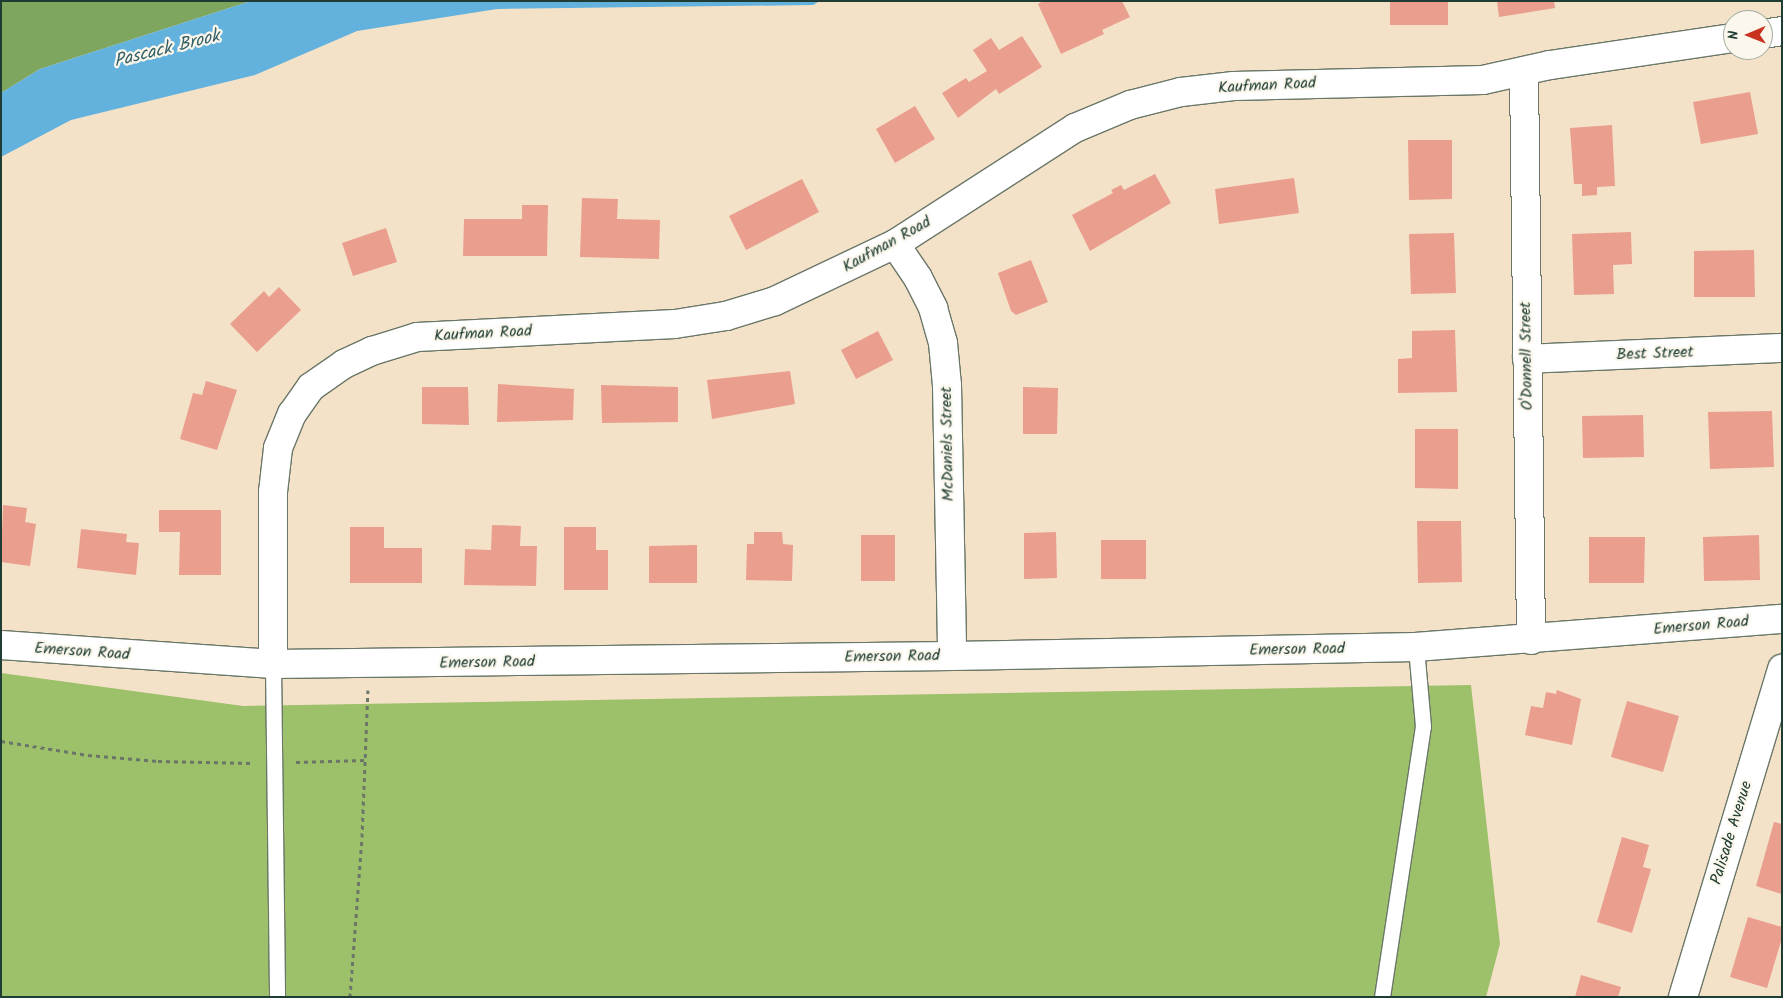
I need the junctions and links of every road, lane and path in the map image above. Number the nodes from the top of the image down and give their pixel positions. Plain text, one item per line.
1 (1723, 39) edge
2 (1524, 73) junction
3 (895, 244) junction
4 (1782, 348) edge
5 (1527, 358) junction
6 (1782, 619) edge
7 (1531, 640) junction
8 (1, 645) edge
9 (1416, 647) junction
10 (952, 656) junction
11 (273, 664) junction
12 (369, 664) junction
13 (1782, 669) edge
14 (1, 742) edge
15 (365, 760) junction
16 (274, 763) junction
17 (277, 997) edge
18 (350, 997) edge
19 (1382, 997) edge
20 (1683, 997) edge

1 - 2 street, Kaufman Road
2 - 3 street, Kaufman Road
2 - 5 street, O'Donnell Street
3 - 10 street, McDaniels Street
3 - 11 street, Kaufman Road
4 - 5 street, Best Street
5 - 7 street, O'Donnell Street
6 - 7 street, Emerson Road
7 - 9 street, Emerson Road
8 - 11 street, Emerson Road
9 - 10 street, Emerson Road
9 - 19 lane
10 - 12 street, Emerson Road
11 - 12 street, Emerson Road
11 - 16 lane
12 - 15 path
13 - 20 street, Palisade Avenue
14 - 16 path
15 - 16 path
15 - 18 path
16 - 17 lane

